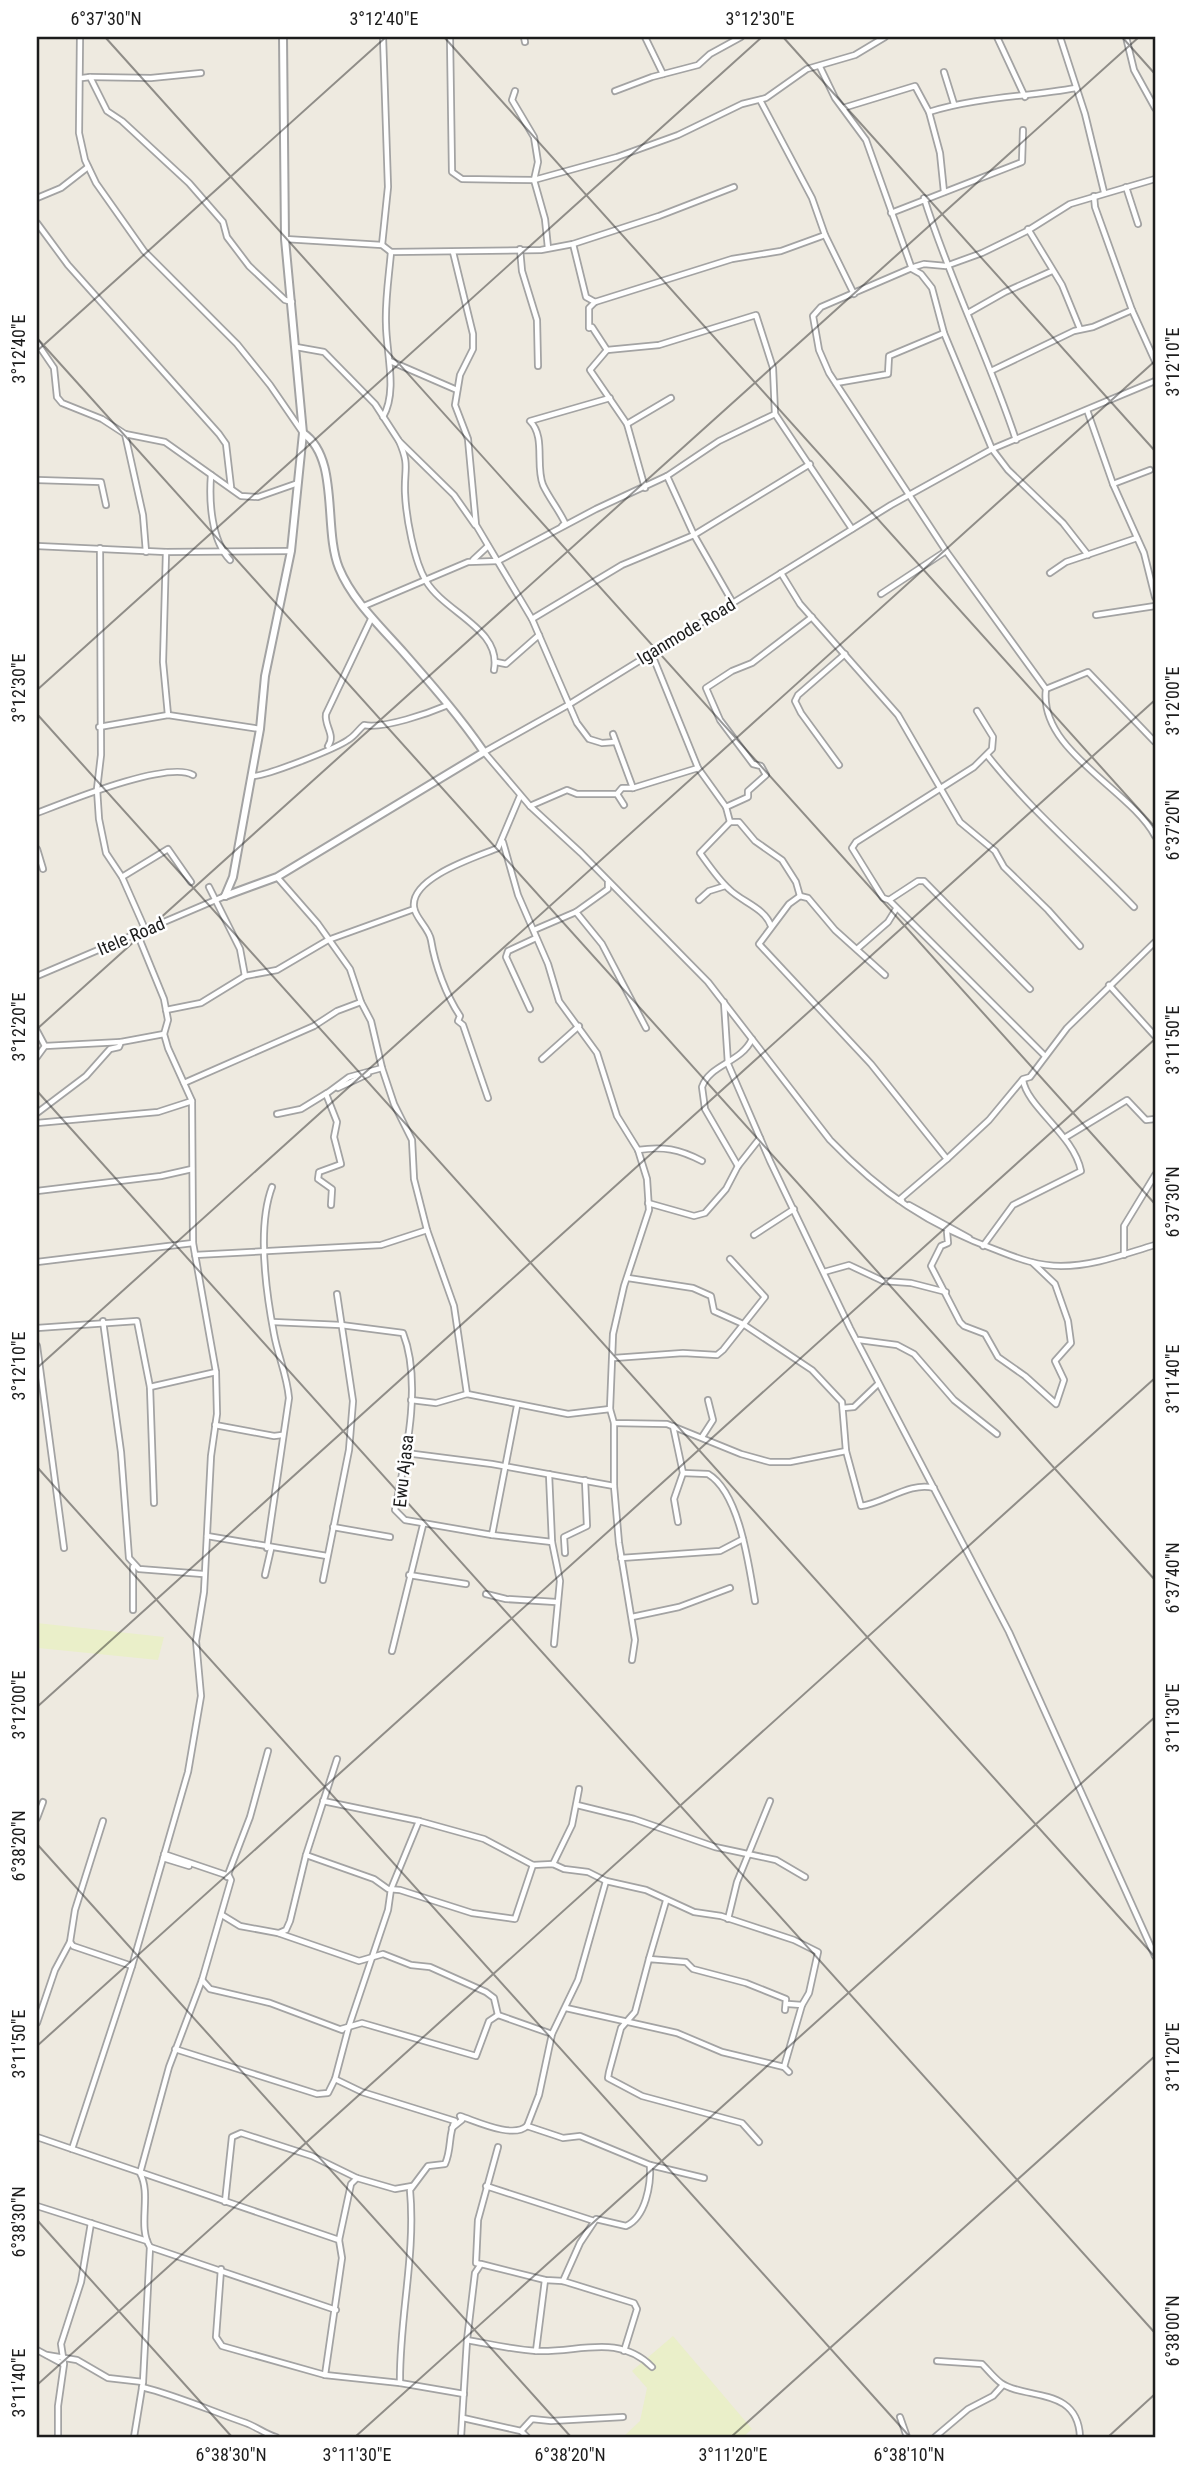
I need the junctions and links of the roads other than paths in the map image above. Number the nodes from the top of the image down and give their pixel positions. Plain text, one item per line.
1 (80, 37) edge
2 (283, 37) edge
3 (383, 37) edge
4 (450, 37) edge
5 (645, 37) edge
6 (741, 37) edge
7 (885, 37) edge
8 (997, 37) edge
9 (1060, 37) edge
10 (1126, 37) edge
11 (820, 67) junction
12 (944, 72) dead end
13 (201, 73) dead end
14 (663, 74) junction
15 (90, 77) junction
16 (82, 78) junction
17 (1076, 88) junction
18 (514, 91) dead end
19 (615, 91) dead end
20 (1025, 97) junction
21 (760, 100) junction
22 (954, 104) junction
23 (843, 108) junction
24 (1155, 108) edge
25 (929, 112) junction
26 (1023, 130) dead end
27 (88, 167) junction
28 (1155, 179) edge
29 (534, 180) junction
30 (734, 187) dead end
31 (1126, 187) junction
32 (944, 191) junction
33 (1104, 192) junction
34 (1094, 194) junction
35 (37, 198) edge
36 (924, 198) junction
37 (891, 213) junction
38 (37, 223) edge
39 (1138, 223) dead end
40 (1028, 229) junction
41 (825, 235) junction
42 (285, 239) junction
43 (573, 244) junction
44 (382, 245) junction
45 (548, 248) junction
46 (520, 249) junction
47 (391, 252) junction
48 (453, 252) junction
49 (946, 266) junction
50 (912, 269) junction
51 (1052, 271) junction
52 (854, 294) junction
53 (586, 297) junction
54 (293, 302) junction
55 (595, 302) junction
56 (589, 308) junction
57 (1132, 310) junction
58 (968, 313) junction
59 (1080, 329) junction
60 (944, 333) junction
61 (37, 343) edge
62 (296, 347) junction
63 (607, 350) junction
64 (390, 361) junction
65 (1155, 361) edge
66 (538, 366) dead end
67 (993, 370) junction
68 (1155, 381) edge
69 (836, 383) junction
70 (457, 390) junction
71 (610, 398) junction
72 (671, 398) dead end
73 (1087, 410) junction
74 (775, 414) junction
75 (383, 417) junction
76 (627, 424) junction
77 (303, 433) junction
78 (125, 434) junction
79 (1016, 440) junction
80 (399, 441) junction
81 (992, 449) junction
82 (810, 464) junction
83 (1150, 470) dead end
84 (211, 475) junction
85 (667, 476) junction
86 (37, 480) edge
87 (298, 483) junction
88 (1113, 484) junction
89 (230, 487) junction
90 (645, 488) junction
91 (909, 495) junction
92 (106, 505) dead end
93 (476, 525) junction
94 (561, 527) junction
95 (852, 529) junction
96 (694, 535) junction
97 (1137, 538) junction
98 (37, 546) edge
99 (488, 546) junction
100 (100, 548) junction
101 (291, 551) junction
102 (946, 551) junction
103 (146, 552) junction
104 (166, 552) junction
105 (223, 552) junction
106 (1088, 555) junction
107 (230, 560) dead end
108 (473, 561) junction
109 (498, 561) junction
110 (781, 573) junction
111 (1050, 573) dead end
112 (426, 581) junction
113 (881, 594) dead end
114 (1155, 597) edge
115 (733, 603) junction
116 (364, 606) junction
117 (1155, 606) edge
118 (1096, 615) dead end
119 (372, 617) junction
120 (812, 617) junction
121 (532, 619) junction
122 (540, 635) junction
123 (651, 652) junction
124 (845, 654) junction
125 (496, 662) junction
126 (494, 670) dead end
127 (1046, 689) junction
128 (449, 704) junction
129 (568, 705) junction
130 (977, 711) dead end
131 (168, 715) junction
132 (99, 727) junction
133 (260, 729) junction
134 (613, 734) dead end
135 (615, 742) junction
136 (1155, 742) edge
137 (325, 750) junction
138 (484, 752) junction
139 (987, 755) junction
140 (839, 765) dead end
141 (698, 768) junction
142 (193, 775) dead end
143 (251, 776) junction
144 (940, 787) junction
145 (633, 788) junction
146 (97, 789) junction
147 (617, 793) junction
148 (520, 796) junction
149 (624, 805) dead end
150 (530, 806) junction
151 (726, 807) junction
152 (37, 813) edge
153 (730, 822) junction
154 (1155, 836) edge
155 (503, 842) junction
156 (498, 848) junction
157 (37, 849) edge
158 (505, 851) junction
159 (43, 869) dead end
160 (122, 877) junction
161 (233, 877) junction
162 (277, 877) junction
163 (191, 882) dead end
164 (608, 882) junction
165 (725, 886) junction
166 (209, 887) dead end
167 (237, 891) junction
168 (225, 896) junction
169 (800, 896) junction
170 (699, 900) dead end
171 (889, 900) junction
172 (216, 902) junction
173 (1134, 907) dead end
174 (414, 909) junction
175 (896, 909) junction
176 (576, 912) junction
177 (771, 926) junction
178 (145, 929) junction
179 (534, 930) junction
180 (137, 933) junction
181 (536, 938) junction
182 (328, 940) junction
183 (1155, 942) edge
184 (1080, 946) dead end
185 (857, 949) junction
186 (885, 975) dead end
187 (37, 976) edge
188 (245, 976) junction
189 (1109, 985) junction
190 (1030, 989) dead end
191 (724, 1001) junction
192 (361, 1002) junction
193 (530, 1009) dead end
194 (166, 1010) junction
195 (579, 1026) junction
196 (646, 1028) dead end
197 (37, 1031) edge
198 (164, 1034) junction
199 (1155, 1036) edge
200 (752, 1039) junction
201 (121, 1042) junction
202 (45, 1046) junction
203 (1045, 1056) junction
204 (37, 1057) edge
205 (542, 1059) dead end
206 (728, 1063) junction
207 (382, 1068) junction
208 (720, 1068) junction
209 (731, 1070) junction
210 (1023, 1079) junction
211 (183, 1083) junction
212 (326, 1094) junction
213 (488, 1098) dead end
214 (192, 1101) junction
215 (37, 1113) edge
216 (277, 1114) dead end
217 (1155, 1119) edge
218 (37, 1124) edge
219 (1066, 1137) junction
220 (760, 1138) junction
221 (638, 1150) junction
222 (947, 1159) junction
223 (702, 1161) dead end
224 (738, 1166) junction
225 (192, 1169) junction
226 (1155, 1175) edge
227 (272, 1187) dead end
228 (37, 1191) edge
229 (648, 1203) junction
230 (331, 1205) dead end
231 (794, 1209) junction
232 (427, 1230) junction
233 (947, 1231) junction
234 (754, 1235) dead end
235 (193, 1243) junction
236 (1155, 1245) edge
237 (983, 1246) junction
238 (266, 1251) junction
239 (195, 1255) junction
240 (1124, 1255) junction
241 (730, 1259) dead end
242 (37, 1262) edge
243 (1033, 1263) junction
244 (824, 1272) junction
245 (628, 1278) junction
246 (937, 1280) junction
247 (931, 1290) junction
248 (946, 1292) junction
249 (337, 1294) dead end
250 (103, 1321) junction
251 (272, 1322) junction
252 (743, 1324) junction
253 (341, 1325) junction
254 (37, 1328) edge
255 (858, 1340) junction
256 (37, 1346) edge
257 (614, 1358) junction
258 (216, 1372) junction
259 (878, 1383) junction
260 (150, 1387) junction
261 (467, 1394) junction
262 (411, 1400) junction
263 (708, 1400) dead end
264 (517, 1406) junction
265 (843, 1408) junction
266 (610, 1409) junction
267 (614, 1423) junction
268 (215, 1425) junction
269 (673, 1426) junction
270 (282, 1434) junction
271 (997, 1434) dead end
272 (274, 1436) junction
273 (702, 1437) junction
274 (280, 1443) junction
275 (846, 1451) junction
276 (406, 1453) junction
277 (505, 1467) junction
278 (683, 1473) junction
279 (549, 1474) junction
280 (585, 1480) junction
281 (614, 1486) junction
282 (935, 1488) junction
283 (154, 1503) dead end
284 (678, 1522) dead end
285 (423, 1525) junction
286 (332, 1527) junction
287 (492, 1535) junction
288 (206, 1536) junction
289 (390, 1536) dead end
290 (743, 1539) junction
291 (552, 1542) junction
292 (64, 1548) dead end
293 (269, 1548) junction
294 (565, 1553) dead end
295 (327, 1556) junction
296 (621, 1558) junction
297 (133, 1566) junction
298 (203, 1574) junction
299 (265, 1575) dead end
300 (409, 1575) junction
301 (323, 1580) dead end
302 (466, 1584) dead end
303 (730, 1588) dead end
304 (486, 1594) dead end
305 (755, 1601) dead end
306 (556, 1602) junction
307 (133, 1610) dead end
308 (632, 1617) junction
309 (554, 1644) dead end
310 (392, 1651) dead end
311 (632, 1660) dead end
312 (268, 1751) dead end
313 (337, 1759) dead end
314 (579, 1789) dead end
315 (323, 1801) junction
316 (770, 1801) dead end
317 (578, 1805) junction
318 (38, 1806) edge
319 (37, 1818) edge
320 (103, 1821) dead end
321 (419, 1821) junction
322 (751, 1853) junction
323 (306, 1855) junction
324 (163, 1856) junction
325 (553, 1864) junction
326 (533, 1865) junction
327 (805, 1877) dead end
328 (229, 1878) junction
329 (606, 1881) junction
330 (391, 1889) junction
331 (666, 1901) junction
332 (222, 1915) junction
333 (728, 1919) junction
334 (278, 1933) junction
335 (70, 1942) junction
336 (373, 1956) junction
337 (1155, 1956) edge
338 (649, 1959) junction
339 (132, 1966) junction
340 (202, 1980) junction
341 (788, 2004) junction
342 (802, 2005) junction
343 (566, 2008) junction
344 (785, 2010) dead end
345 (499, 2015) junction
346 (629, 2022) junction
347 (37, 2024) edge
348 (349, 2026) junction
349 (341, 2029) junction
350 (552, 2034) junction
351 (347, 2036) junction
352 (175, 2049) junction
353 (783, 2067) junction
354 (789, 2072) dead end
355 (335, 2079) junction
356 (527, 2126) junction
357 (451, 2128) junction
358 (37, 2137) edge
359 (760, 2143) dead end
360 (498, 2147) dead end
361 (72, 2149) junction
362 (650, 2165) junction
363 (140, 2173) junction
364 (357, 2178) junction
365 (704, 2179) dead end
366 (413, 2186) junction
367 (486, 2186) junction
368 (225, 2202) junction
369 (37, 2206) edge
370 (594, 2221) junction
371 (91, 2223) junction
372 (339, 2240) junction
373 (149, 2244) junction
374 (481, 2264) junction
375 (221, 2269) junction
376 (545, 2280) junction
377 (563, 2281) junction
378 (336, 2310) junction
379 (467, 2340) junction
380 (37, 2350) edge
381 (536, 2351) junction
382 (624, 2351) junction
383 (47, 2355) junction
384 (63, 2356) junction
385 (937, 2361) dead end
386 (64, 2364) junction
387 (652, 2367) dead end
388 (325, 2375) junction
389 (400, 2383) junction
390 (142, 2384) junction
391 (1003, 2385) junction
392 (464, 2394) junction
393 (623, 2417) dead end
394 (900, 2417) dead end
395 (463, 2418) junction
396 (521, 2431) junction
397 (58, 2437) edge
398 (134, 2437) edge
399 (276, 2437) edge
400 (461, 2437) edge
401 (527, 2437) edge
402 (907, 2437) edge
403 (935, 2437) edge
404 (1080, 2437) edge

1 - 16 street
2 - 42 street
3 - 44 street
4 - 29 street
5 - 14 street
6 - 14 street
7 - 11 street
8 - 20 street
9 - 17 street
10 - 24 street
11 - 21 street
11 - 23 street
12 - 22 street
13 - 15 street
14 - 19 street
15 - 16 street
15 - 54 street
16 - 27 street
17 - 20 street
17 - 33 street
18 - 29 street
20 - 22 street
21 - 29 street
21 - 41 street
22 - 25 street
23 - 25 street
23 - 37 street
25 - 32 street
26 - 32 street
27 - 35 street
27 - 77 street
28 - 31 street
29 - 45 street
30 - 43 street
31 - 33 street
31 - 39 street
32 - 36 street
33 - 34 street
34 - 40 street
34 - 57 street
36 - 37 street
36 - 49 street
37 - 50 street
38 - 89 street
40 - 49 street
40 - 51 street
41 - 52 street
41 - 55 street
42 - 44 street
42 - 54 street
43 - 45 street
43 - 53 street
44 - 47 street
45 - 46 street
46 - 48 street
46 - 66 street
47 - 48 street
47 - 64 street
48 - 70 street
49 - 50 street
49 - 58 street
50 - 52 street
50 - 60 street
51 - 58 street
51 - 59 street
52 - 69 street
53 - 55 street
53 - 56 street
54 - 62 street
55 - 56 street
56 - 63 street
57 - 59 street
57 - 65 street
58 - 67 street
59 - 67 street
60 - 69 street
60 - 81 street
61 - 78 street
62 - 75 street
62 - 77 street
63 - 71 street
63 - 74 street
64 - 70 street
64 - 75 street
67 - 79 street
68 - 73 street, Iganmode Road
69 - 91 street
70 - 93 street
71 - 76 street
71 - 94 street
72 - 76 street
73 - 79 street, Iganmode Road
73 - 88 street
74 - 82 street
74 - 85 street
75 - 80 street
76 - 90 street
77 - 87 street
77 - 116 street
78 - 84 street
78 - 103 street
79 - 81 street, Iganmode Road
80 - 93 street
80 - 112 street
81 - 91 street, Iganmode Road
81 - 106 street
82 - 95 street
82 - 96 street
83 - 88 street
84 - 89 street
84 - 105 street
85 - 90 street
85 - 96 street
86 - 92 street
87 - 89 street
87 - 101 street
88 - 97 street
90 - 94 street
91 - 95 street, Iganmode Road
91 - 102 street
93 - 99 street
94 - 109 street
95 - 110 street, Iganmode Road
96 - 115 street
96 - 121 street
97 - 106 street
97 - 114 street
98 - 100 street
99 - 108 street
99 - 109 street
100 - 103 street
100 - 132 street
101 - 105 street
101 - 133 street
102 - 113 street
102 - 127 street
103 - 104 street
104 - 105 street
104 - 131 street
105 - 107 street
106 - 111 street
108 - 109 street
108 - 112 street
109 - 121 street
110 - 115 street, Iganmode Road
110 - 120 street
112 - 116 street
112 - 125 street
115 - 123 street, Iganmode Road
116 - 119 street
117 - 118 street
119 - 128 street
119 - 137 street
120 - 124 street
120 - 151 street
121 - 122 street
122 - 125 street
122 - 129 street
123 - 129 street, Iganmode Road
123 - 141 street
124 - 140 street
124 - 144 street
125 - 126 street
127 - 136 street
127 - 154 street
128 - 137 street
128 - 138 street
129 - 135 street
129 - 138 street, Iganmode Road
130 - 139 street
131 - 132 street
131 - 133 street
132 - 146 street
133 - 143 street
134 - 135 street
135 - 145 street
137 - 143 street
138 - 148 street
138 - 162 street, Iganmode Road
139 - 144 street
139 - 173 street
141 - 145 street
141 - 151 street
142 - 146 street
143 - 161 street
144 - 171 street
144 - 184 street
145 - 147 street
146 - 152 street
146 - 160 street
147 - 149 street
147 - 150 street
148 - 150 street
148 - 155 street
150 - 164 street
151 - 153 street
153 - 165 street
153 - 169 street
155 - 156 street
155 - 158 street
156 - 158 street
156 - 174 street
157 - 159 street
158 - 179 street
160 - 163 street
160 - 178 street
161 - 167 street
161 - 168 street
162 - 167 street, Iganmode Road
162 - 182 street
164 - 176 street
164 - 191 street
165 - 170 street
165 - 177 street
166 - 172 street
167 - 168 street, Iganmode Road
168 - 172 street, Itele Road
169 - 177 street
169 - 185 street
171 - 175 street
171 - 190 street
172 - 178 street, Itele Road
172 - 188 street
174 - 182 street
174 - 213 street
175 - 185 street
175 - 203 street
176 - 179 street
176 - 196 street
177 - 222 street
178 - 180 street, Itele Road
179 - 181 street
180 - 187 street, Itele Road
180 - 194 street
181 - 193 street
181 - 195 street
182 - 188 street
182 - 192 street
183 - 189 street
185 - 186 street
188 - 194 street
189 - 199 street
189 - 203 street
191 - 200 street
191 - 206 street
192 - 207 street
192 - 211 street
194 - 198 street
195 - 205 street
195 - 221 street
197 - 202 street
198 - 201 street
198 - 211 street
200 - 206 street
200 - 233 street
201 - 202 street
201 - 215 street
202 - 204 street
203 - 210 street
206 - 208 street
206 - 209 street
207 - 212 street
207 - 232 street
208 - 209 street
208 - 224 street
209 - 220 street
210 - 219 street
210 - 222 street
211 - 214 street
212 - 216 street
212 - 230 street
214 - 218 street
214 - 225 street
217 - 219 street
219 - 237 street
220 - 224 street
220 - 231 street
221 - 223 street
221 - 229 street
222 - 237 street
224 - 229 street
225 - 228 street
225 - 235 street
226 - 240 street
227 - 238 street
229 - 245 street
231 - 234 street
231 - 244 street
232 - 238 street
232 - 261 street
233 - 237 street
233 - 246 street
235 - 239 street
235 - 242 street
236 - 240 street
237 - 243 street
238 - 239 street
238 - 251 street
239 - 258 street
240 - 243 street
241 - 252 street
243 - 248 street
244 - 247 street
244 - 255 street
245 - 252 street
245 - 257 street
246 - 247 street
246 - 248 street
247 - 248 street
249 - 253 street
250 - 254 street
250 - 260 street
250 - 297 street
251 - 253 street
251 - 270 street
252 - 257 street
252 - 265 street
253 - 262 street, Ewu Ajasa
253 - 286 street
255 - 259 street
255 - 271 street
256 - 292 street
257 - 266 street
258 - 260 street
258 - 268 street
259 - 265 street
259 - 282 street
260 - 283 street
261 - 262 street
261 - 264 street
262 - 276 street, Ewu Ajasa
263 - 273 street
264 - 266 street
264 - 277 street
265 - 275 street
266 - 267 street
267 - 269 street
267 - 281 street
268 - 272 street
268 - 288 street
269 - 273 street
269 - 278 street
270 - 272 street
270 - 274 street
272 - 274 street
273 - 275 street
274 - 293 street
275 - 282 street
276 - 277 street
276 - 285 street, Ewu Ajasa
277 - 279 street
277 - 287 street
278 - 284 street
278 - 290 street
279 - 280 street
279 - 291 street
280 - 281 street
280 - 294 street
281 - 296 street
282 - 337 street
285 - 287 street
285 - 300 street
286 - 289 street
286 - 295 street
287 - 291 street
288 - 293 street
288 - 298 street
290 - 296 street
290 - 305 street
291 - 306 street
293 - 295 street
293 - 299 street
295 - 301 street
296 - 308 street
297 - 298 street
297 - 307 street
298 - 324 street
300 - 302 street
300 - 310 street
303 - 308 street
304 - 306 street
306 - 309 street
308 - 311 street
312 - 328 street
313 - 315 street
314 - 317 street
315 - 321 street
315 - 323 street
316 - 322 street
317 - 322 street
317 - 325 street
318 - 319 street
320 - 335 street
321 - 326 street
321 - 330 street
322 - 327 street
322 - 333 street
323 - 330 street
323 - 334 street
324 - 328 street
324 - 339 street
325 - 326 street
325 - 329 street
326 - 330 street
328 - 332 street
329 - 331 street
329 - 343 street
330 - 336 street
331 - 333 street
331 - 338 street
332 - 334 street
332 - 340 street
333 - 342 street
334 - 336 street
335 - 339 street
335 - 347 street
336 - 345 street
336 - 348 street
338 - 341 street
338 - 346 street
339 - 361 street
340 - 349 street
340 - 352 street
341 - 342 street
341 - 344 street
342 - 353 street
343 - 346 street
343 - 350 street
345 - 348 street
345 - 350 street
346 - 353 street
346 - 359 street
348 - 349 street
348 - 351 street
349 - 351 street
350 - 356 street
351 - 355 street
352 - 355 street
352 - 363 street
353 - 354 street
355 - 357 street
356 - 357 street
356 - 362 street
357 - 366 street
358 - 361 street
360 - 367 street
361 - 363 street
362 - 365 street
362 - 370 street
363 - 368 street
363 - 373 street
364 - 366 street
364 - 368 street
364 - 372 street
366 - 389 street
367 - 370 street
367 - 374 street
368 - 372 street
369 - 371 street
370 - 377 street
371 - 373 street
371 - 384 street
372 - 378 street
373 - 375 street
373 - 390 street
374 - 376 street
374 - 379 street
375 - 378 street
375 - 388 street
376 - 377 street
376 - 381 street
377 - 382 street
378 - 388 street
379 - 381 street
379 - 392 street
380 - 383 street
381 - 382 street
382 - 387 street
383 - 384 street
383 - 386 street
384 - 386 street
384 - 390 street
385 - 391 street
386 - 397 street
388 - 389 street
389 - 392 street
390 - 398 street
390 - 399 street
391 - 403 street
391 - 404 street
392 - 395 street
393 - 396 street
394 - 402 street
395 - 396 street
395 - 400 street
396 - 401 street

